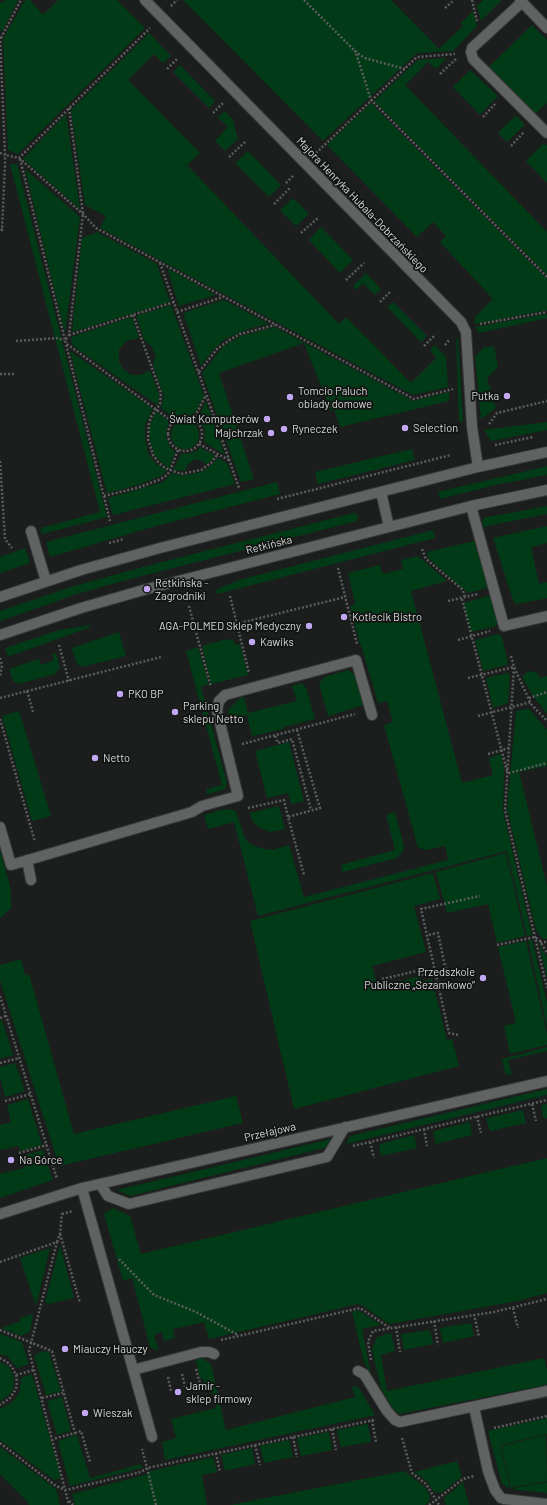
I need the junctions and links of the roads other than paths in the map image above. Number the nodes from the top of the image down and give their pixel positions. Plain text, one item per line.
1 (145, 0) edge
2 (521, 1) edge
3 (547, 28) edge
4 (547, 133) edge
5 (547, 452) edge
6 (478, 467) junction
7 (547, 490) edge
8 (381, 492) junction
9 (471, 506) junction
10 (389, 527) junction
11 (31, 531) dead end
12 (46, 581) junction
13 (0, 598) edge
14 (547, 616) edge
15 (0, 635) edge
16 (372, 714) dead end
17 (0, 827) edge
18 (27, 860) junction
19 (31, 880) dead end
20 (547, 1080) edge
21 (345, 1128) junction
22 (100, 1184) junction
23 (82, 1188) junction
24 (0, 1214) edge
25 (214, 1354) dead end
26 (134, 1370) junction
27 (358, 1371) dead end
28 (547, 1391) edge
29 (474, 1407) junction
30 (152, 1437) dead end
31 (547, 1504) edge

1 - 6 street, Majora Henryka Hubala-Dobrzańskiego
2 - 3 street
2 - 4 street
5 - 6 street
6 - 8 street
7 - 9 street, Retkińska
8 - 10 street
8 - 12 street
9 - 10 street, Retkińska
9 - 14 street
10 - 15 street, Retkińska
11 - 12 street
12 - 13 street
16 - 18 street
17 - 18 street
18 - 19 street
20 - 21 street, Przełajowa
21 - 22 street, Przełajowa
21 - 22 street
22 - 23 street, Przełajowa
23 - 24 street, Przełajowa
23 - 26 street
25 - 26 street
26 - 30 street
27 - 29 street
28 - 29 street
29 - 31 street

